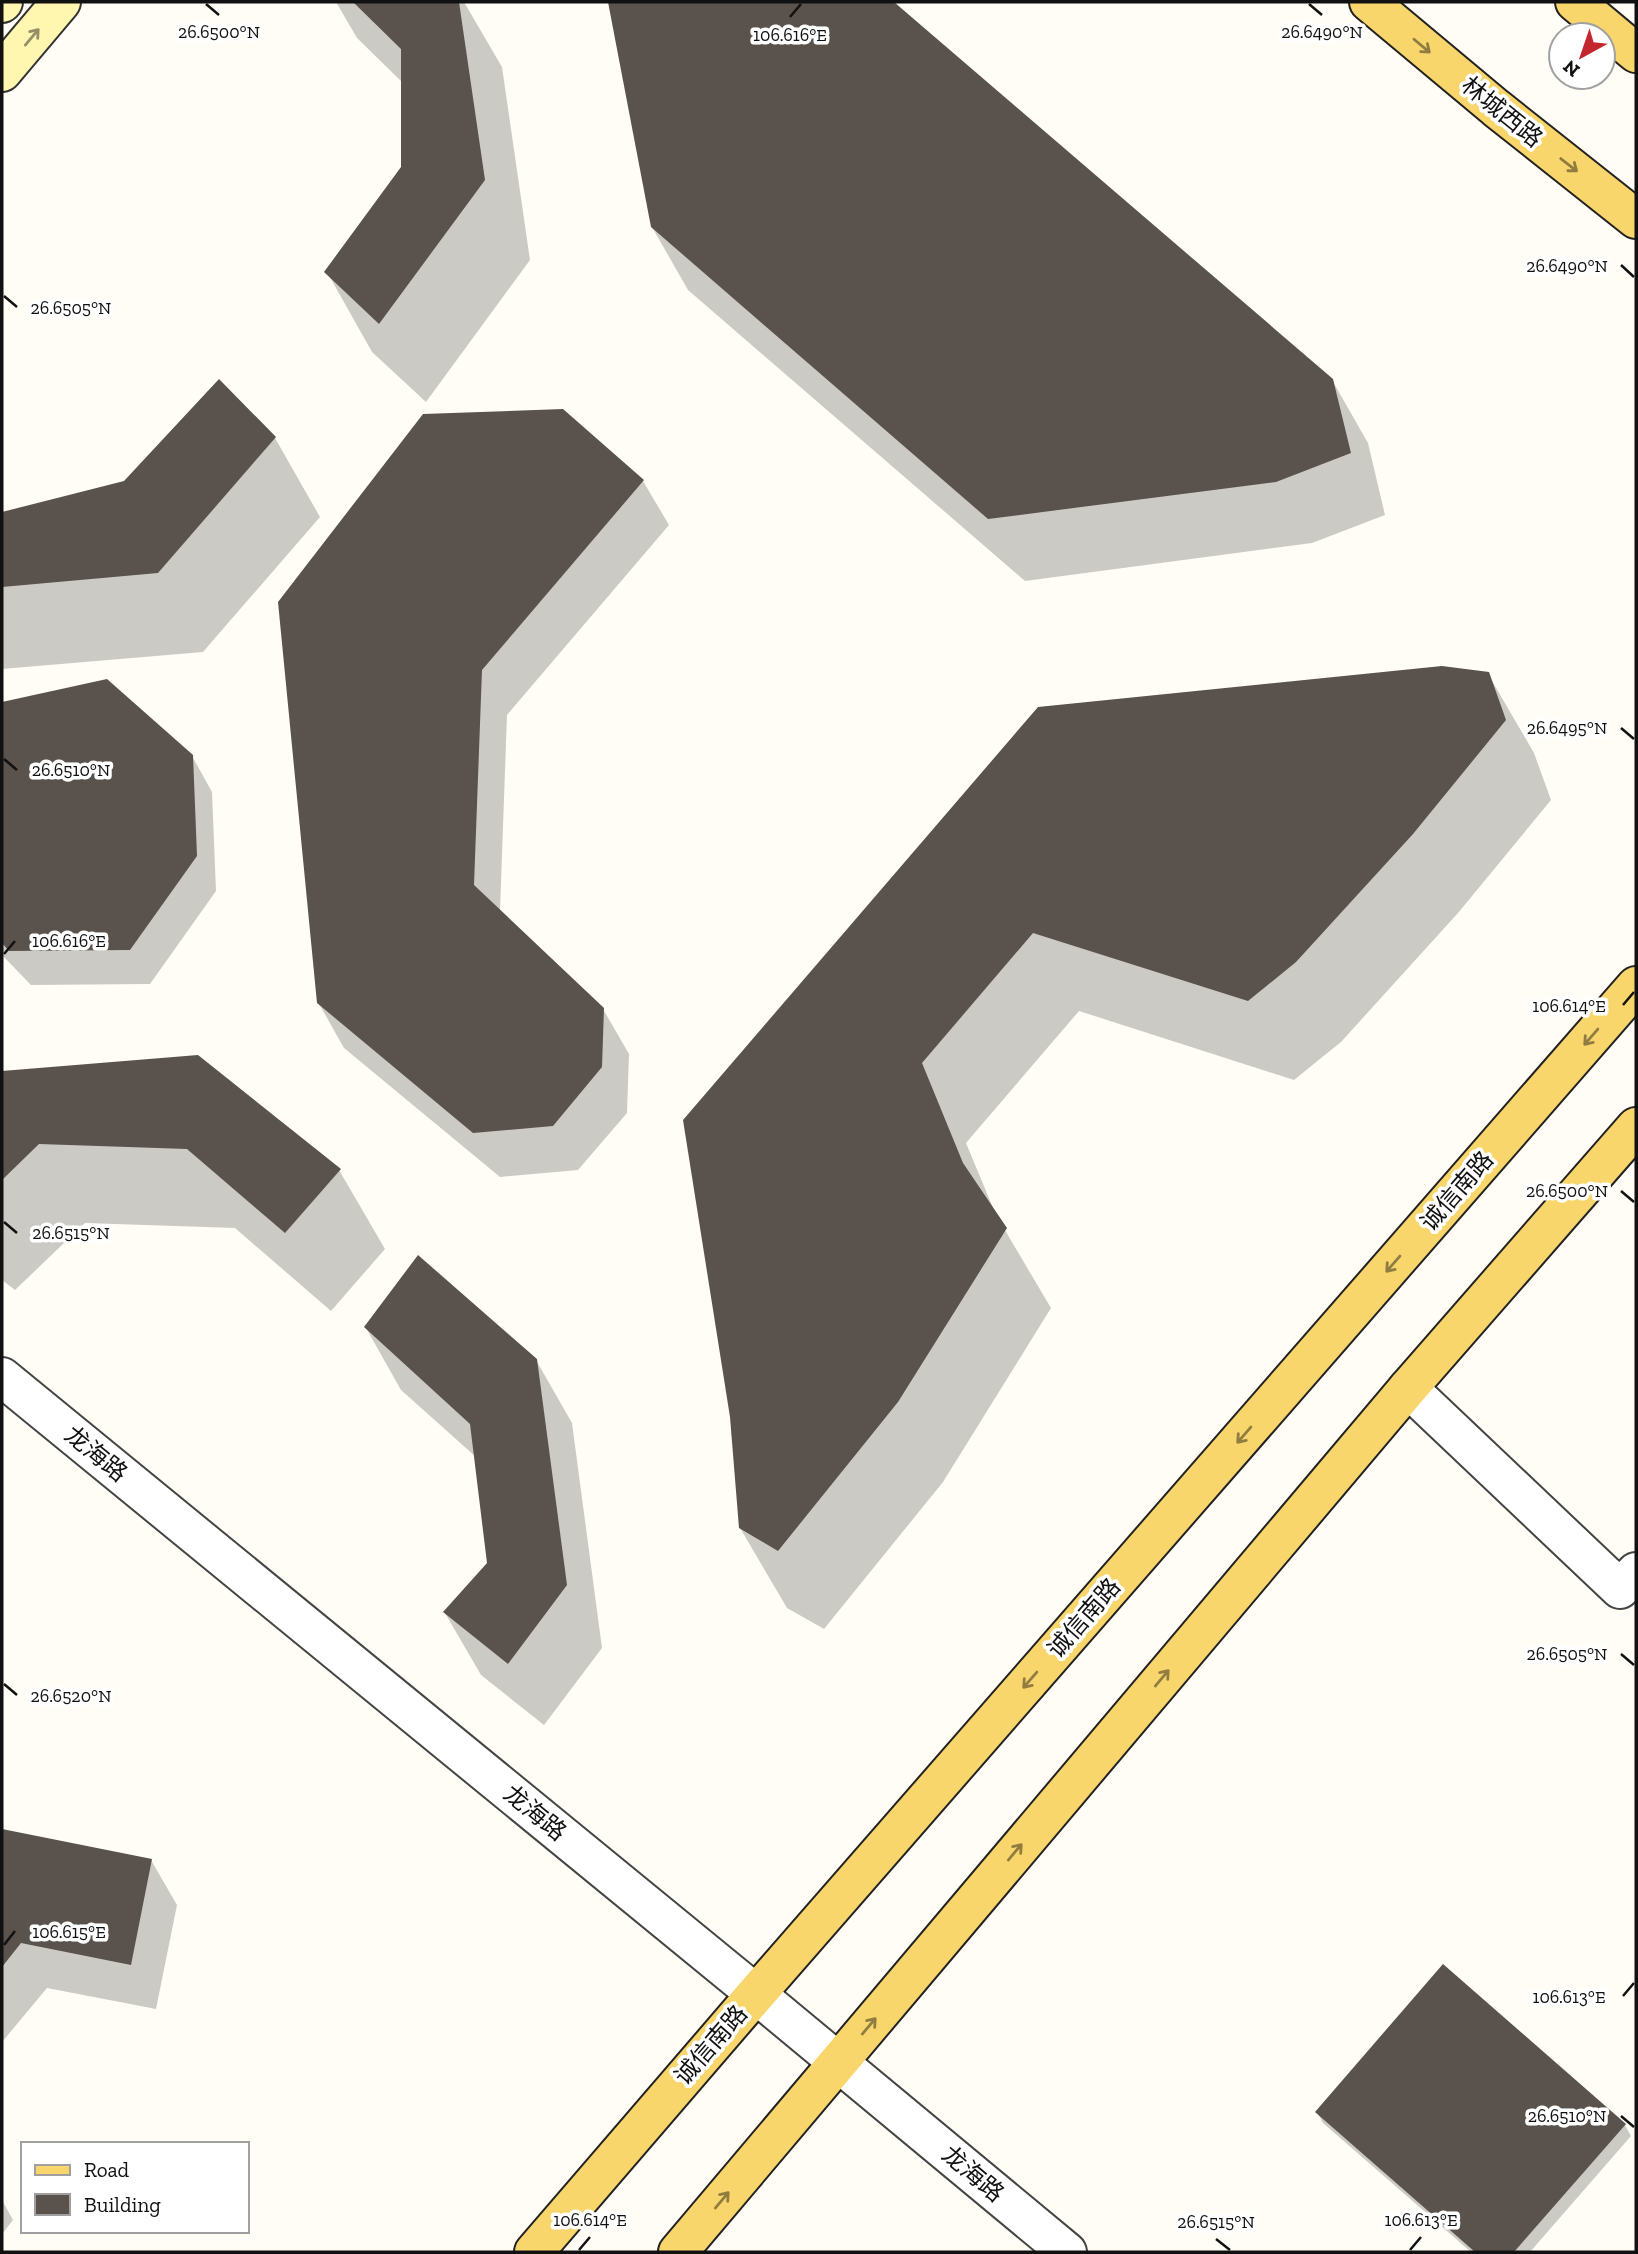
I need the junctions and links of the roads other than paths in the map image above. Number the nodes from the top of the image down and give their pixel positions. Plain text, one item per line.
1 (61, 2) edge
2 (1369, 2) edge
3 (1575, 2) edge
4 (1636, 53) edge
5 (2, 72) edge
6 (1636, 219) edge
7 (1636, 986) edge
8 (1636, 1127) edge
9 (2, 1377) edge
10 (1408, 1388) junction
11 (1636, 1572) edge
12 (756, 1994) junction
13 (838, 2062) junction
14 (534, 2252) edge
15 (678, 2252) edge
16 (1067, 2252) edge

5 -> 1 main road
2 -> 6 main road, 林城西路
3 - 4 main road
7 -> 12 main road, 诚信南路
8 - 10 main road
9 - 12 street, 龙海路
10 - 11 street
13 -> 10 main road
12 - 13 street, 龙海路
12 - 14 main road, 诚信南路
15 -> 13 main road
13 - 16 street, 龙海路

